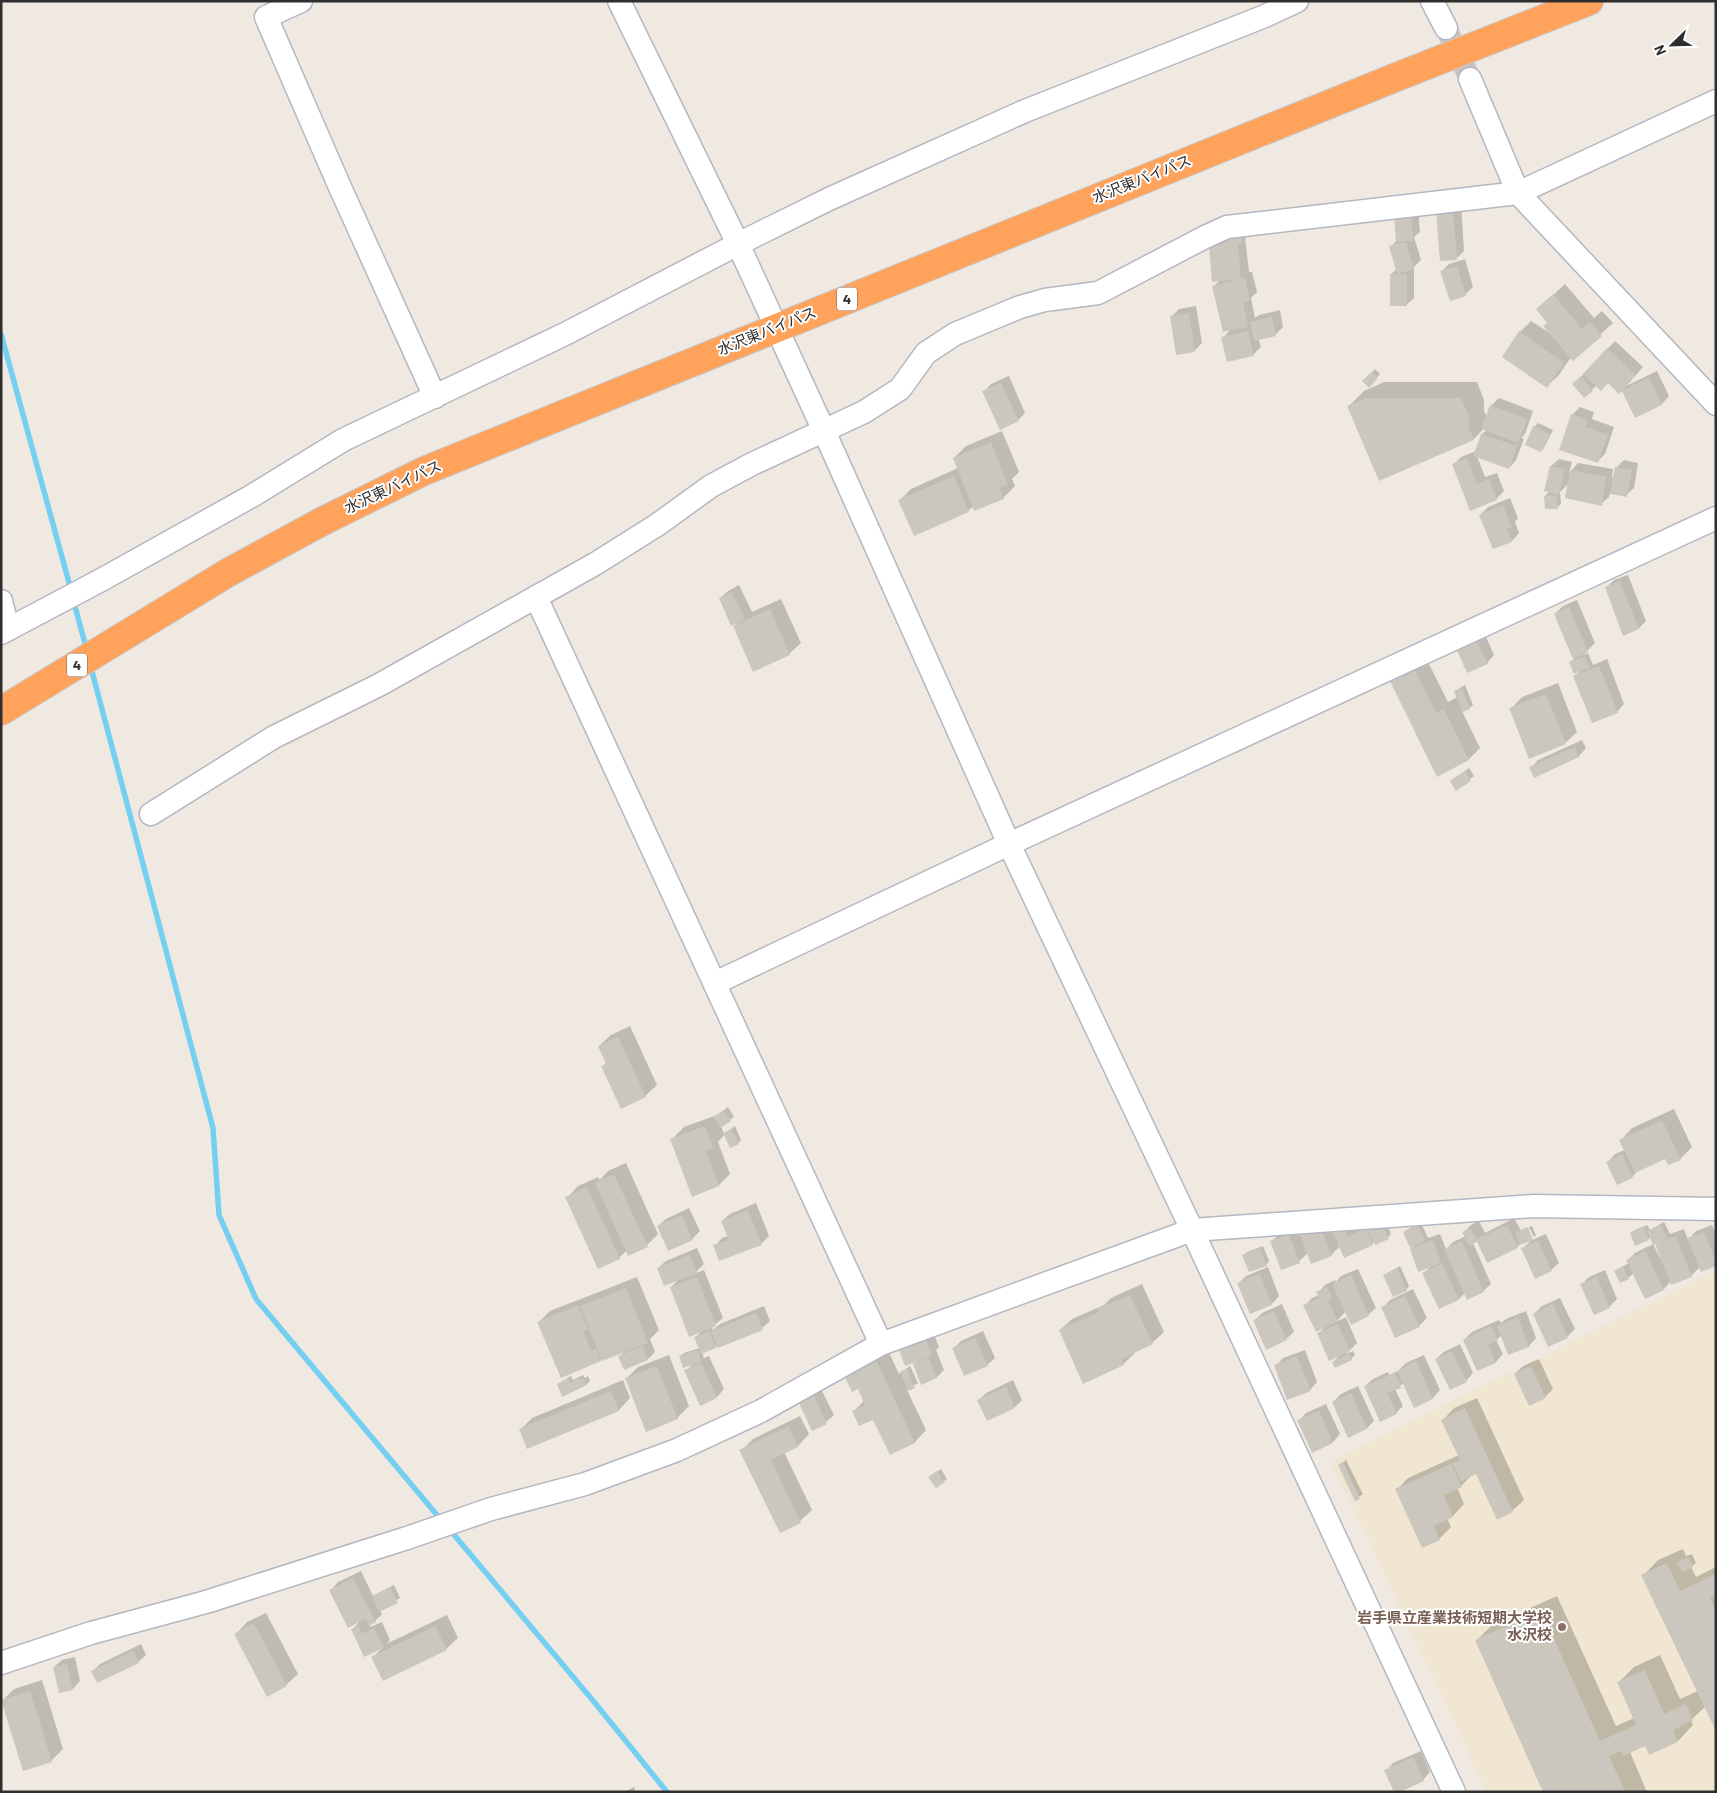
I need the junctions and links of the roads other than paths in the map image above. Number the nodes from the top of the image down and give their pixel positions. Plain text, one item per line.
1 (301, 1) edge
2 (619, 1) edge
3 (1297, 1) edge
4 (1432, 1) edge
5 (1589, 1) edge
6 (1446, 28) tunnel mouth
7 (1470, 80) tunnel mouth
8 (1716, 101) edge
9 (1518, 193) junction
10 (738, 244) junction
11 (776, 328) junction
12 (435, 396) junction
13 (1716, 404) edge
14 (824, 431) junction
15 (1716, 518) edge
16 (536, 596) junction
17 (1, 600) edge
18 (5, 631) edge
19 (1, 711) edge
20 (151, 814) dead end
21 (1009, 844) junction
22 (715, 983) junction
23 (1716, 1209) edge
24 (1192, 1230) junction
25 (881, 1344) junction
26 (1, 1663) edge
27 (1454, 1792) edge

1 - 12 street
2 - 10 street
3 - 10 street
4 - 6 street
5 - 11 highway, 水沢東バイパス / 4
7 - 9 street
8 - 9 street
9 - 13 street
9 - 14 street
10 - 11 street
10 - 12 street
11 - 14 street
11 - 19 highway, 水沢東バイパス / 4
12 - 18 street
14 - 16 street
14 - 21 street
15 - 21 street
16 - 20 street
16 - 22 street
17 - 18 street
21 - 22 street
21 - 24 street
22 - 25 street
23 - 24 street
24 - 25 street
24 - 27 street
25 - 26 street

